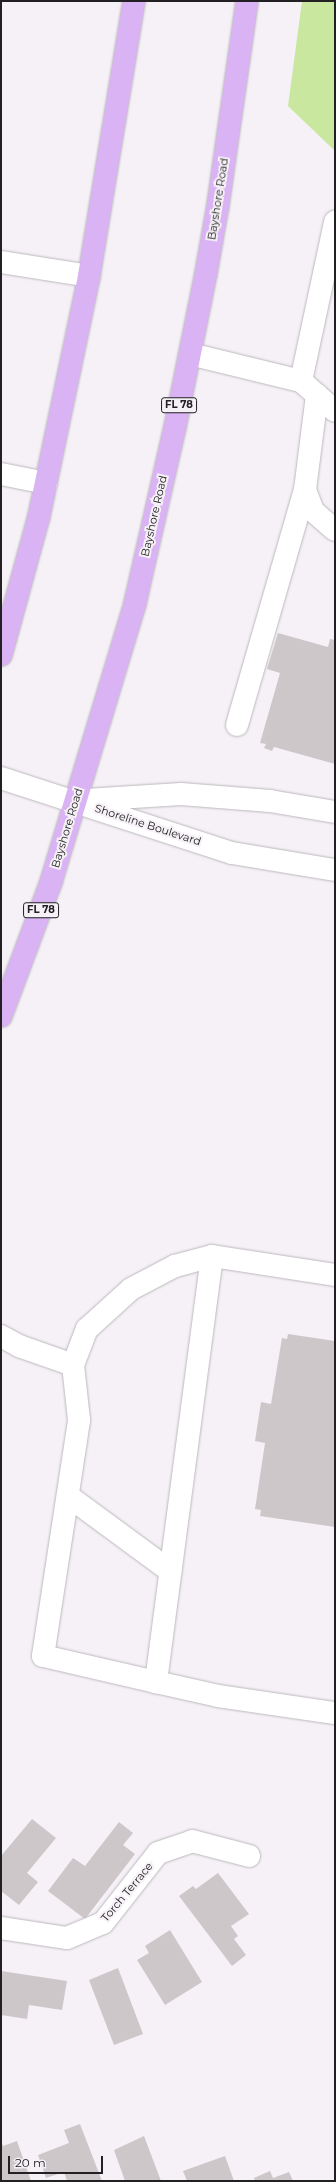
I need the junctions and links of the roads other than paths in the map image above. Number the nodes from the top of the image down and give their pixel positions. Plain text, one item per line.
1 (134, 1) edge
2 (247, 1) edge
3 (335, 222) edge
4 (1, 262) edge
5 (89, 276) junction
6 (190, 354) junction
7 (309, 388) junction
8 (335, 411) edge
9 (1, 474) edge
10 (46, 483) junction
11 (305, 490) junction
12 (335, 530) edge
13 (8, 602) edge
14 (1, 655) edge
15 (237, 726) dead end
16 (1, 778) edge
17 (75, 801) junction
18 (335, 812) edge
19 (335, 870) edge
20 (1, 1016) edge
21 (212, 1256) junction
22 (335, 1275) edge
23 (1, 1336) edge
24 (73, 1365) junction
25 (68, 1496) junction
26 (170, 1571) junction
27 (156, 1682) junction
28 (335, 1713) edge
29 (250, 1856) dead end
30 (1, 1928) edge

1 - 5 main road
2 - 6 main road, Bayshore Road / FL 78
3 - 7 street
4 - 5 street
5 - 10 main road
6 - 7 street
6 - 17 main road, Bayshore Road / FL 78
7 - 8 street
7 - 11 street
9 - 10 street
10 - 13 main road
11 - 12 street
11 - 15 street
13 - 14 main road
16 - 17 street
17 - 18 street, Shoreline Boulevard
17 - 19 street, Shoreline Boulevard
17 - 20 main road, Bayshore Road / FL 78
21 - 22 street
21 - 24 street
21 - 26 street
23 - 24 street
24 - 25 street
25 - 26 street
25 - 27 street
26 - 27 street
27 - 28 street
29 - 30 street, Torch Terrace

